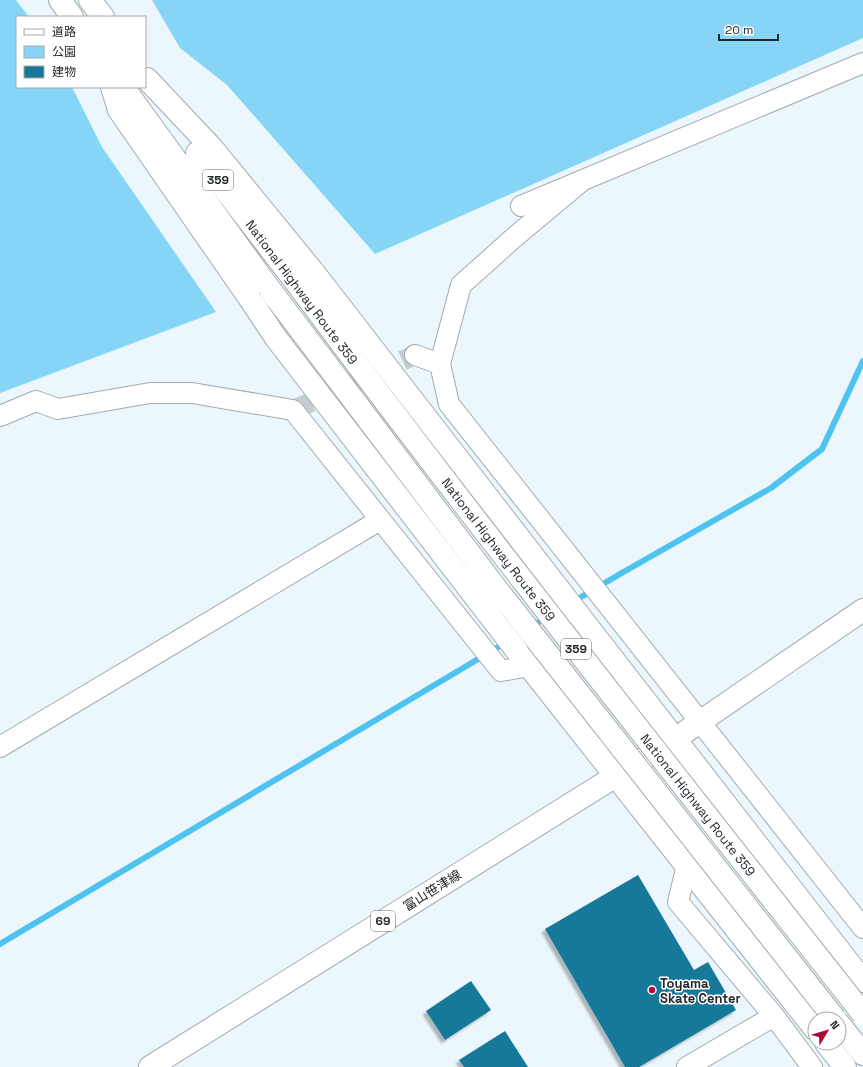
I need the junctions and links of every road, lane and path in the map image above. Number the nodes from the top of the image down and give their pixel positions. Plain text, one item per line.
1 (60, 0) edge
2 (90, 0) edge
3 (71, 16) edge
4 (102, 16) edge
5 (863, 63) edge
6 (146, 78) edge
7 (112, 88) edge
8 (123, 88) edge
9 (583, 180) junction
10 (521, 206) dead end
11 (415, 355) tunnel mouth
12 (440, 364) junction
13 (0, 416) edge
14 (380, 520) junction
15 (863, 610) edge
16 (523, 658) junction
17 (700, 722) junction
18 (675, 739) junction
19 (0, 747) edge
20 (615, 775) junction
21 (687, 865) junction
22 (863, 928) edge
23 (863, 980) edge
24 (829, 1011) edge
25 (863, 1014) edge
26 (774, 1016) junction
27 (807, 1019) edge
28 (847, 1034) edge
29 (832, 1051) edge
30 (863, 1054) edge
31 (150, 1067) edge
32 (688, 1067) edge
33 (812, 1067) edge
34 (845, 1067) edge

1 - 3 main road
2 - 4 main road
5 - 9 street
6 - 18 main road, bridge
6 - 25 main road, National Highway Route 359 / 359, bridge
7 - 16 main road, bridge
8 - 24 main road, National Highway Route 359 / 359, bridge
9 - 10 street
9 - 12 street
11 - 12 street
12 - 17 street
13 - 14 street
14 - 16 street
14 - 19 street
15 - 17 main road, 富山笹津線
16 - 20 main road
17 - 18 main road, 富山笹津線
17 - 22 street
18 - 20 main road, 富山笹津線 / 69
18 - 23 main road
20 - 21 main road
20 - 31 main road, 富山笹津線 / 69
21 - 26 street
21 - 27 main road
26 - 32 street
26 - 33 street
28 - 30 main road
29 - 34 main road

